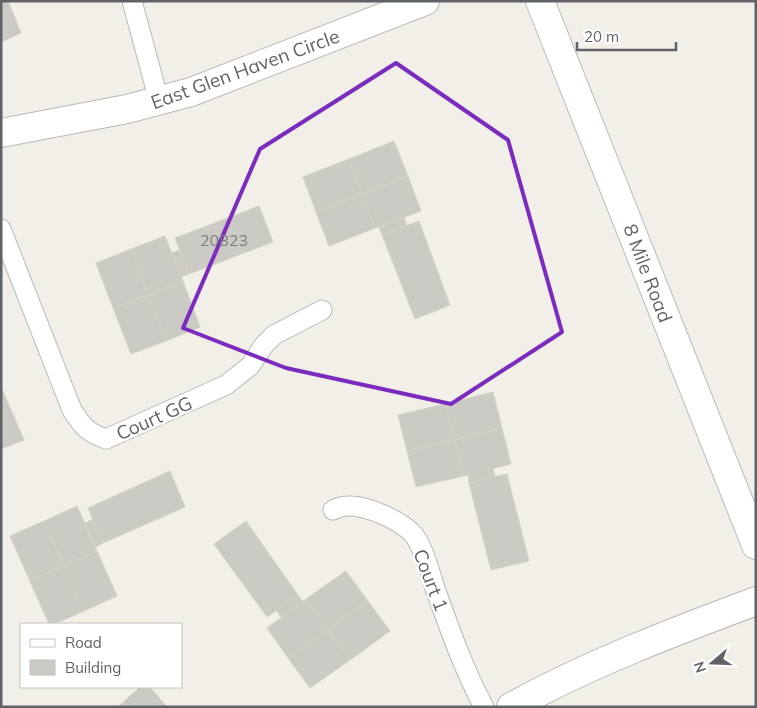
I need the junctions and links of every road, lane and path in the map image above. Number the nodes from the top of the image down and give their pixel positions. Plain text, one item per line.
1 (132, 1) edge
2 (425, 1) edge
3 (540, 1) edge
4 (160, 101) junction
5 (1, 134) edge
6 (1, 229) edge
7 (322, 310) dead end
8 (333, 510) dead end
9 (756, 545) edge
10 (756, 601) edge
11 (484, 707) edge
12 (511, 707) edge

1 - 4 lane
2 - 4 street, East Glen Haven Circle
3 - 9 street, 8 Mile Road
4 - 5 street, East Glen Haven Circle
6 - 7 lane, Court GG
8 - 11 lane, Court 1
10 - 12 street

